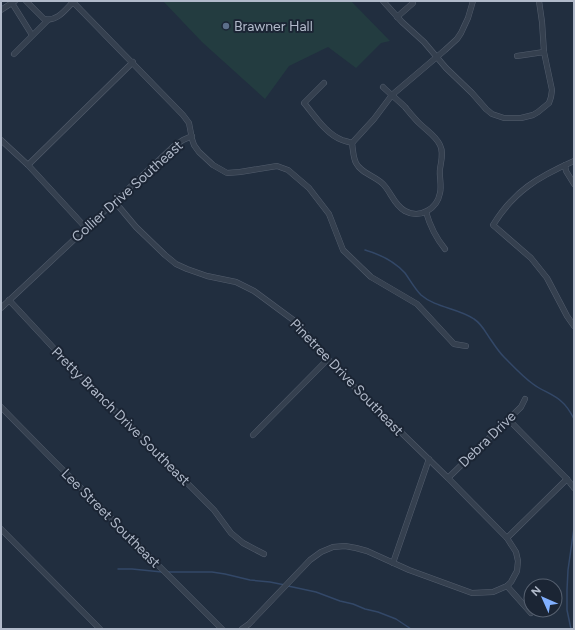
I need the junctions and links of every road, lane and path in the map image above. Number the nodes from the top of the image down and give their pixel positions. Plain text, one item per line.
1 (26, 1) edge
2 (383, 1) edge
3 (472, 1) edge
4 (538, 1) edge
5 (14, 2) edge
6 (73, 2) edge
7 (413, 3) dead end
8 (1, 10) edge
9 (397, 17) junction
10 (48, 20) junction
11 (32, 35) junction
12 (544, 52) junction
13 (14, 54) dead end
14 (517, 56) dead end
15 (437, 57) junction
16 (133, 62) junction
17 (324, 83) dead end
18 (383, 87) dead end
19 (392, 95) junction
20 (548, 104) junction
21 (554, 108) dead end
22 (192, 136) junction
23 (1, 140) edge
24 (352, 142) junction
25 (574, 161) edge
26 (28, 165) junction
27 (565, 165) junction
28 (574, 184) edge
29 (115, 202) junction
30 (426, 212) junction
31 (86, 228) junction
32 (445, 249) dead end
33 (9, 300) junction
34 (1, 308) edge
35 (574, 326) edge
36 (466, 346) dead end
37 (328, 359) junction
38 (525, 399) dead end
39 (1, 406) edge
40 (508, 419) junction
41 (253, 435) dead end
42 (429, 459) junction
43 (448, 478) junction
44 (567, 479) junction
45 (574, 488) edge
46 (1, 529) edge
47 (507, 538) junction
48 (264, 554) dead end
49 (392, 563) junction
50 (507, 586) junction
51 (523, 604) edge
52 (100, 629) edge
53 (222, 629) edge
54 (242, 629) edge

1 - 10 street
2 - 9 street
3 - 15 street
4 - 12 street
5 - 8 street
5 - 11 street
6 - 10 street
6 - 16 street, Collier Drive Southeast
7 - 9 street
9 - 15 street
10 - 11 street
11 - 13 street
12 - 14 street
12 - 20 street
15 - 19 street
15 - 20 street
16 - 22 street, Collier Drive Southeast
16 - 26 street
17 - 24 street
18 - 19 street
19 - 24 street
19 - 30 street
20 - 21 street
22 - 29 street, Collier Drive Southeast
22 - 36 street
23 - 26 street
24 - 30 street
25 - 27 street
26 - 31 street
27 - 28 street
27 - 35 street
29 - 31 street, Collier Drive Southeast
29 - 37 street, Pinetree Drive Southeast
30 - 32 street
31 - 33 street, Collier Drive Southeast
33 - 34 street, Collier Drive Southeast
33 - 48 street, Pretty Branch Drive Southeast
37 - 41 street
37 - 42 street, Pinetree Drive Southeast
38 - 40 street, Debra Drive
39 - 53 street, Lee Street Southeast
40 - 43 street, Debra Drive
40 - 44 street
42 - 43 street, Pinetree Drive Southeast
42 - 49 street
43 - 47 street, Pinetree Drive Southeast
44 - 45 street
44 - 47 street
46 - 52 street
47 - 50 street, Pinetree Drive Southeast
49 - 50 street
49 - 54 street
50 - 51 street

